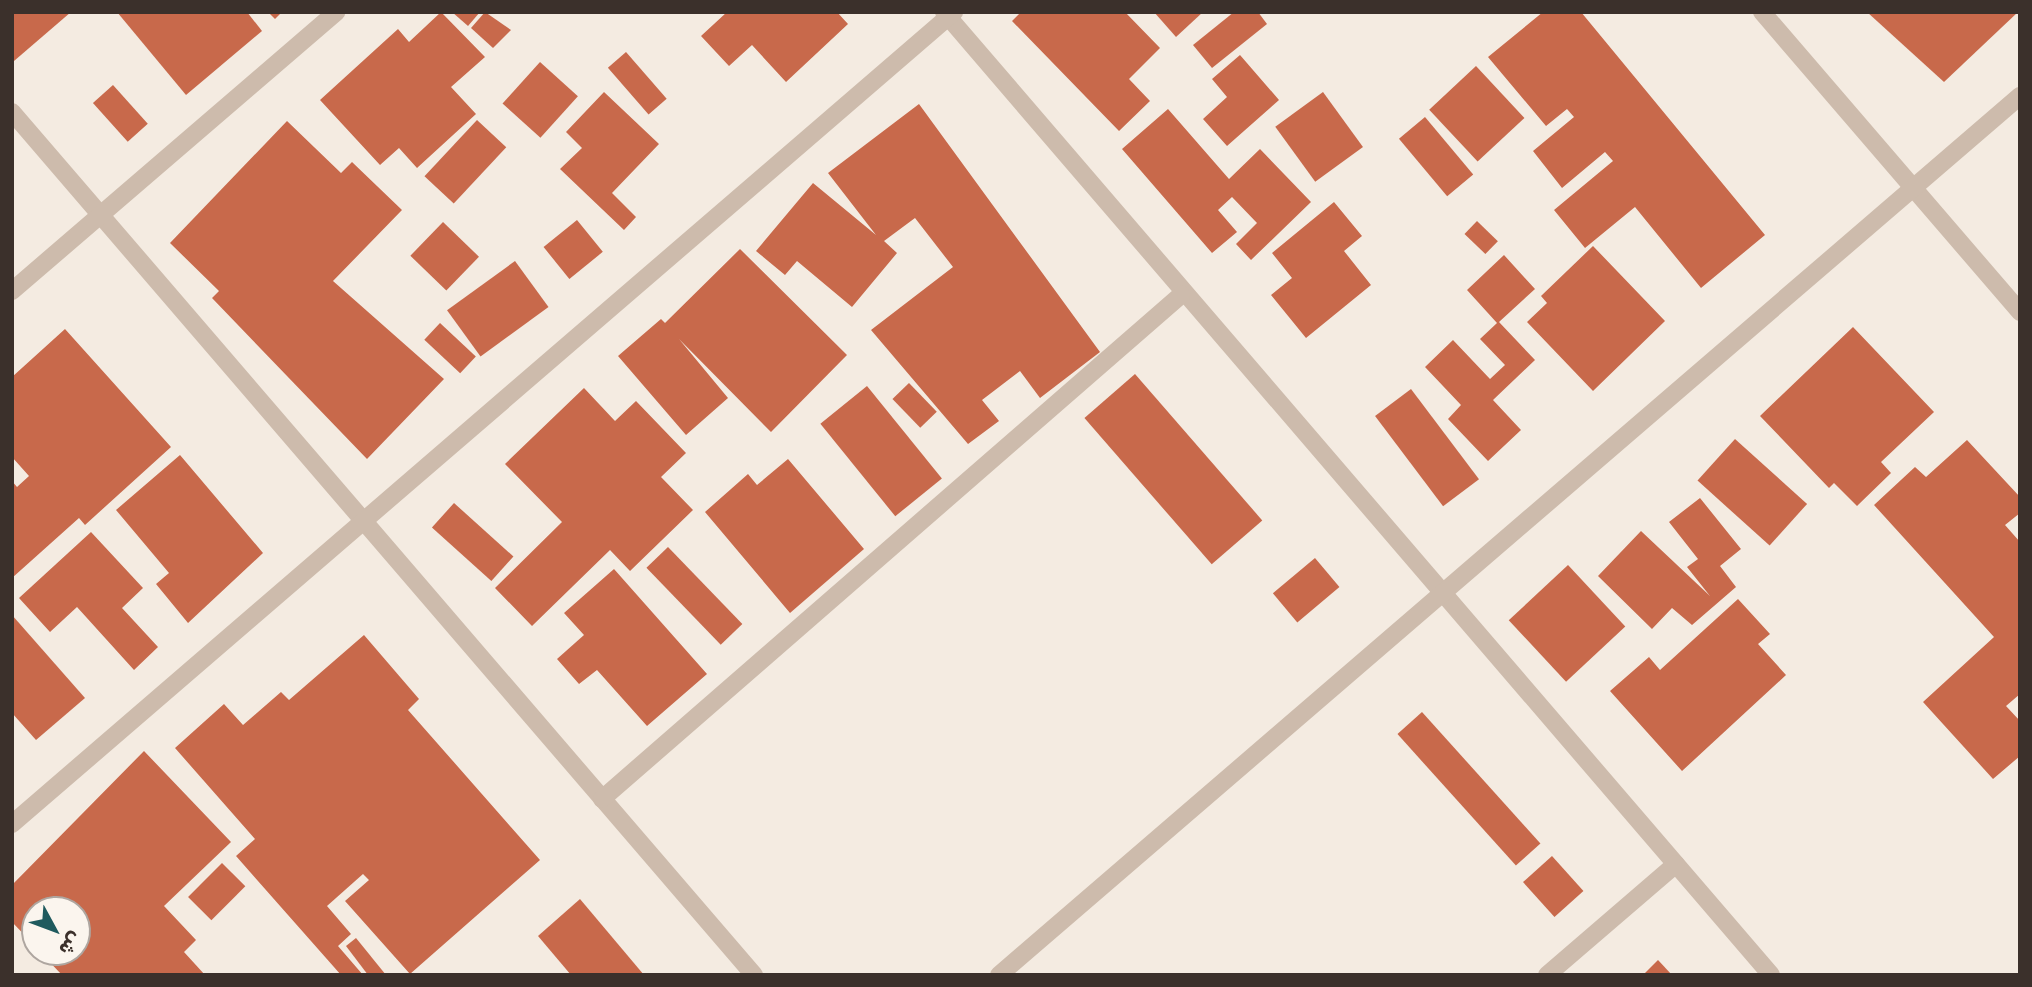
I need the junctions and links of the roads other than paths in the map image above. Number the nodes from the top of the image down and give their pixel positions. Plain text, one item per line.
1 (336, 12) edge
2 (1762, 12) edge
3 (949, 14) edge
4 (2020, 96) edge
5 (12, 112) edge
6 (1913, 188) junction
7 (101, 215) junction
8 (12, 291) edge
9 (1181, 295) junction
10 (2020, 312) edge
11 (364, 521) junction
12 (1443, 593) junction
13 (602, 799) junction
14 (12, 824) edge
15 (1676, 864) junction
16 (754, 975) edge
17 (999, 975) edge
18 (1548, 975) edge
19 (1771, 975) edge

1 - 7 street
2 - 6 street
3 - 9 street
3 - 11 street
4 - 6 street
5 - 7 street
6 - 10 street
6 - 12 street
7 - 8 street
7 - 11 street
9 - 12 street
9 - 13 street
11 - 13 street
11 - 14 street
12 - 15 street
12 - 17 street
13 - 16 street
15 - 18 street
15 - 19 street

